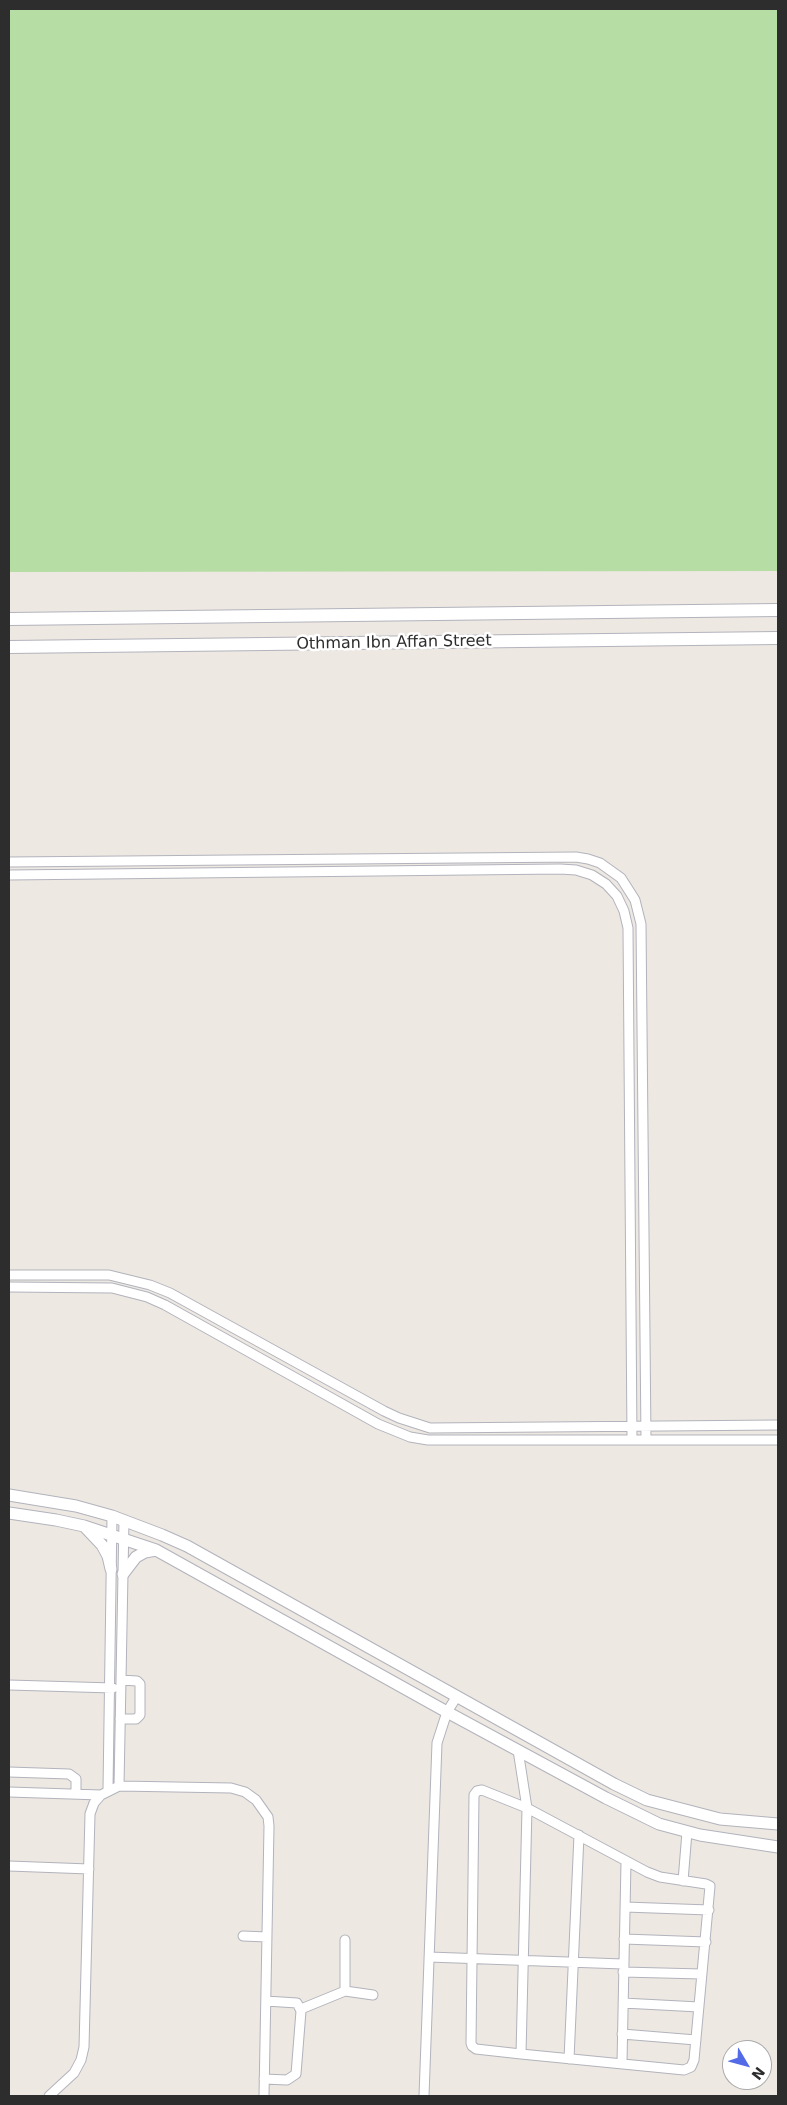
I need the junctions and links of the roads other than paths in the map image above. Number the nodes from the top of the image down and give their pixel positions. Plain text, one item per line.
1 (778, 610) edge
2 (9, 619) edge
3 (778, 638) edge
4 (9, 647) edge
5 (9, 862) edge
6 (9, 875) edge
7 (9, 1276) edge
8 (9, 1287) edge
9 (778, 1426) edge
10 (632, 1427) junction
11 (646, 1427) junction
12 (632, 1440) junction
13 (646, 1440) junction
14 (778, 1440) edge
15 (9, 1496) edge
16 (9, 1513) edge
17 (112, 1516) junction
18 (124, 1520) junction
19 (84, 1526) junction
20 (112, 1534) junction
21 (123, 1538) junction
22 (156, 1550) junction
23 (111, 1569) junction
24 (122, 1574) junction
25 (121, 1684) junction
26 (9, 1685) edge
27 (110, 1688) junction
28 (457, 1696) junction
29 (447, 1712) junction
30 (120, 1719) junction
31 (518, 1750) junction
32 (9, 1772) edge
33 (119, 1786) junction
34 (9, 1792) edge
35 (105, 1792) junction
36 (76, 1794) junction
37 (527, 1808) junction
38 (778, 1824) edge
39 (687, 1832) junction
40 (579, 1834) junction
41 (778, 1847) edge
42 (626, 1861) junction
43 (9, 1866) edge
44 (89, 1869) junction
45 (682, 1880) junction
46 (625, 1906) junction
47 (709, 1910) junction
48 (243, 1936) dead end
49 (267, 1937) junction
50 (624, 1939) junction
51 (345, 1940) dead end
52 (706, 1942) junction
53 (429, 1958) junction
54 (473, 1959) junction
55 (524, 1961) junction
56 (573, 1962) junction
57 (624, 1968) junction
58 (702, 1974) junction
59 (345, 1991) junction
60 (373, 1995) dead end
61 (266, 2001) junction
62 (623, 2003) junction
63 (699, 2007) junction
64 (301, 2008) junction
65 (622, 2034) junction
66 (696, 2040) junction
67 (521, 2054) junction
68 (569, 2059) junction
69 (622, 2063) junction
70 (264, 2079) junction
71 (49, 2096) edge
72 (264, 2096) edge
73 (424, 2096) edge

1 - 2 main road, Othman Ibn Affan Street
3 - 4 main road, Othman Ibn Affan Street
5 - 11 street
6 - 10 street
7 - 10 street
8 - 12 street
9 - 11 street
10 - 11 street
10 - 12 street
11 - 13 street
12 - 13 street
13 - 14 street
15 - 17 street
16 - 19 street
17 - 18 street
17 - 20 street
18 - 21 street
18 - 28 street
19 - 20 street
19 - 23 street
20 - 21 street
20 - 23 street
21 - 22 street
21 - 24 street
22 - 24 street
22 - 29 street
23 - 27 street
24 - 25 street
25 - 27 street
25 - 30 street
25 - 30 street
26 - 27 street
27 - 35 street
28 - 29 street
28 - 38 street
29 - 31 street
29 - 53 street
30 - 33 street
31 - 37 street
31 - 39 street
32 - 36 street
33 - 35 street
33 - 49 street
34 - 36 street
35 - 36 street
35 - 44 street
37 - 40 street
37 - 54 street
37 - 55 street
39 - 41 street
39 - 45 street
40 - 42 street
40 - 56 street
42 - 45 street
42 - 46 street
43 - 44 street
44 - 71 street
45 - 47 street
46 - 47 street
46 - 50 street
47 - 52 street
48 - 49 street
49 - 61 street
50 - 52 street
50 - 57 street
51 - 59 street
52 - 58 street
53 - 54 street
53 - 73 street
54 - 55 street
54 - 67 street
55 - 56 street
55 - 67 street
56 - 57 street
56 - 68 street
57 - 58 street
57 - 62 street
58 - 63 street
59 - 60 street
59 - 64 street
61 - 64 street
61 - 70 street
62 - 63 street
62 - 65 street
63 - 66 street
64 - 70 street
65 - 66 street
65 - 69 street
66 - 69 street
67 - 68 street
68 - 69 street
70 - 72 street

